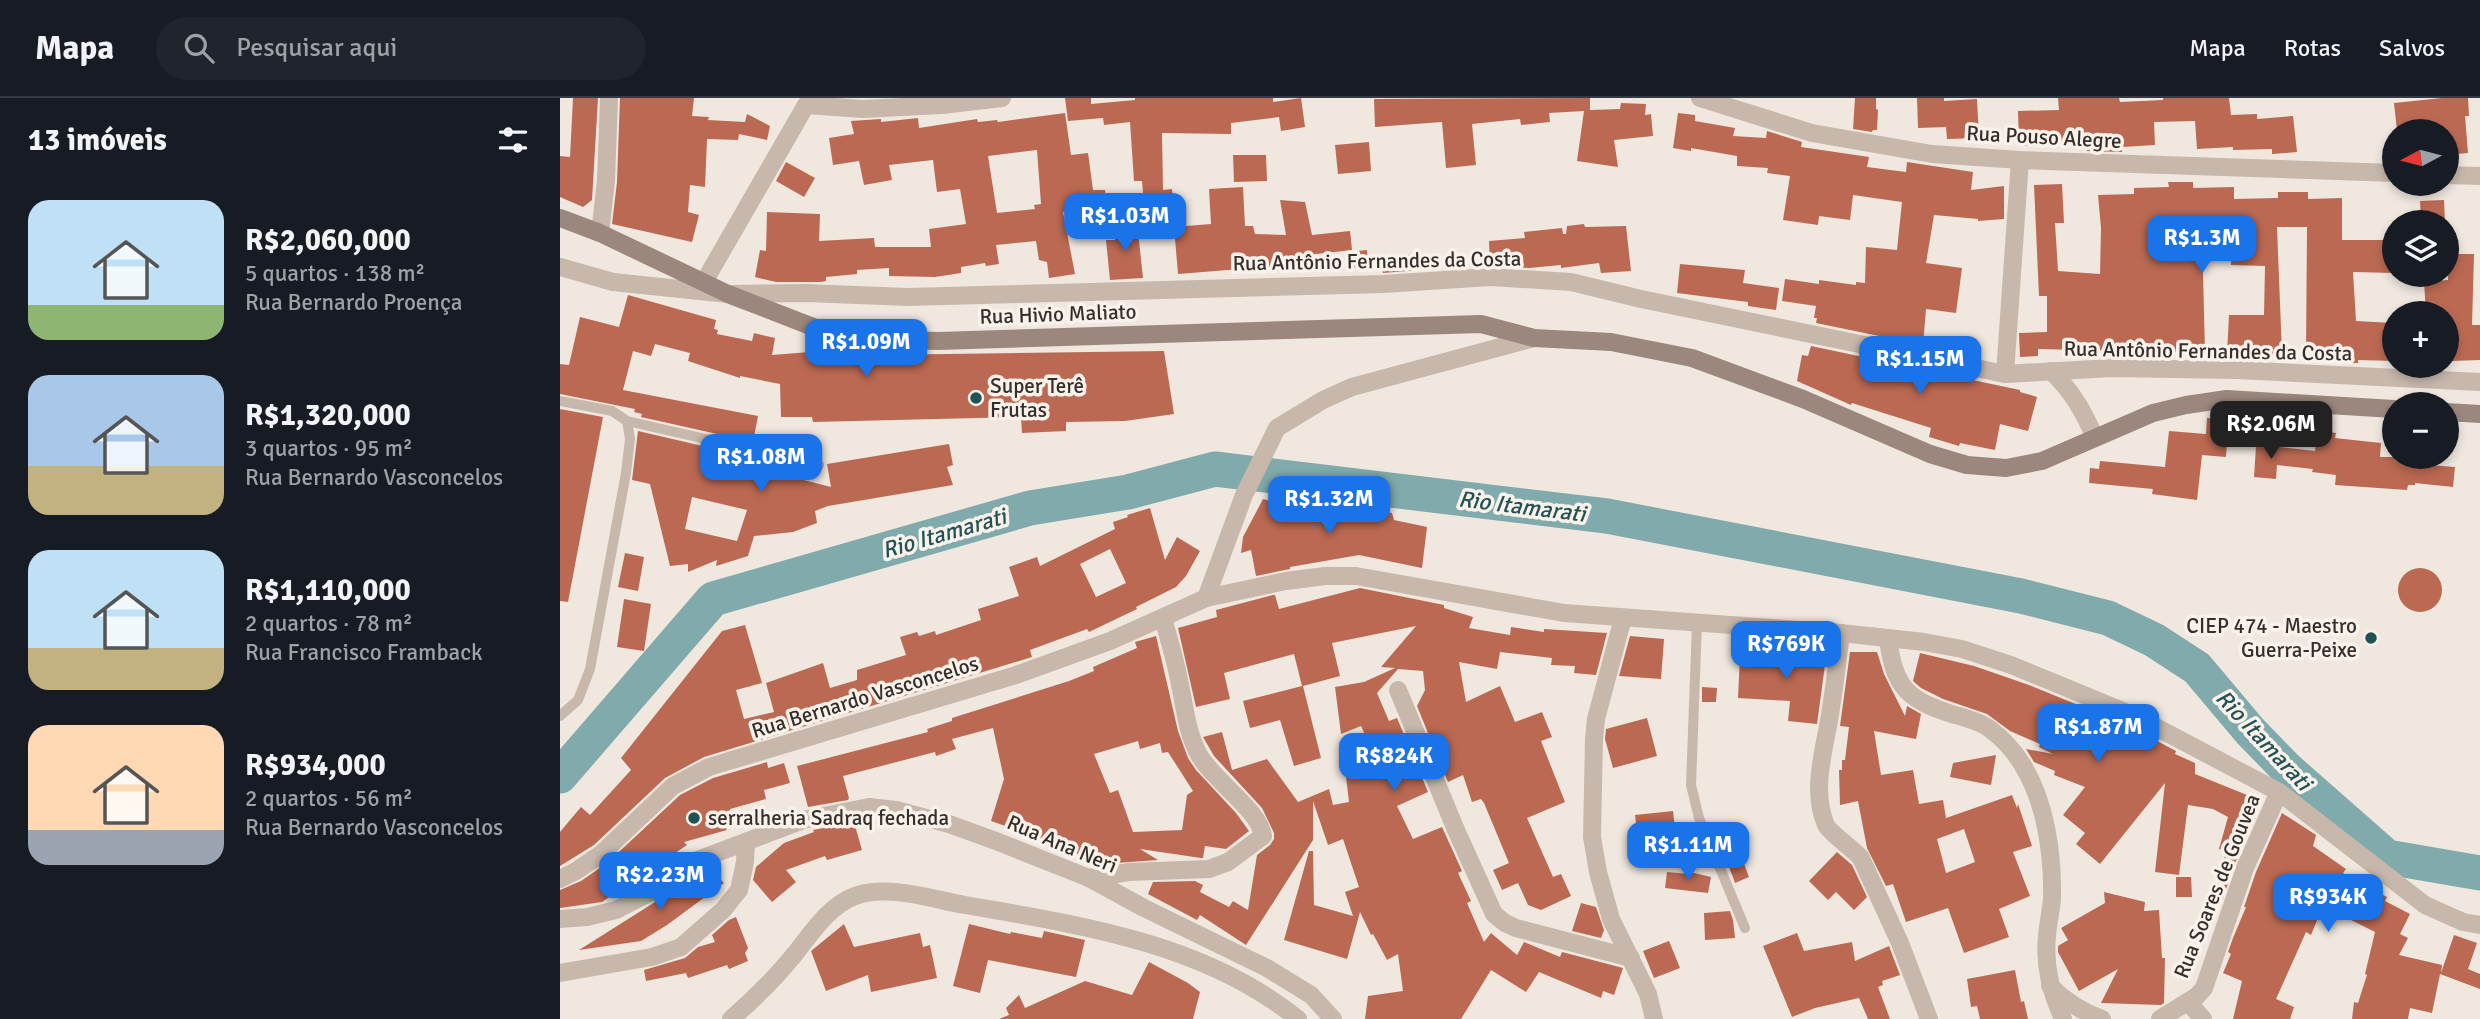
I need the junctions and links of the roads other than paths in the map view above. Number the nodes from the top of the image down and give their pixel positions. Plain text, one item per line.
1 (610, 98) edge
2 (1002, 98) edge
3 (1700, 98) edge
4 (804, 102) edge
5 (2020, 160) junction
6 (2382, 173) edge
7 (2459, 175) edge
8 (2480, 176) edge
9 (560, 218) edge
10 (600, 233) junction
11 (560, 267) edge
12 (704, 282) junction
13 (728, 294) junction
14 (1534, 338) junction
15 (2051, 371) junction
16 (2005, 374) junction
17 (2480, 382) edge
18 (560, 401) edge
19 (2382, 408) edge
20 (2459, 413) edge
21 (2480, 414) edge
22 (627, 421) junction
23 (2095, 438) junction
24 (819, 465) dead end
25 (1206, 598) junction
26 (1163, 618) junction
27 (1623, 618) junction
28 (1696, 623) junction
29 (1841, 633) junction
30 (1888, 638) junction
31 (1398, 690) dead end
32 (560, 716) edge
33 (2279, 792) junction
34 (746, 842) junction
35 (560, 878) edge
36 (1089, 878) junction
37 (560, 919) edge
38 (2480, 925) edge
39 (1745, 928) dead end
40 (1631, 958) junction
41 (560, 973) edge
42 (2050, 986) junction
43 (2188, 1002) junction
44 (731, 1019) edge
45 (1298, 1019) edge
46 (1333, 1019) edge
47 (1654, 1019) edge
48 (1929, 1019) edge
49 (2063, 1019) edge
50 (2102, 1019) edge
51 (2160, 1019) edge
52 (2203, 1019) edge

1 - 10 street
2 - 4 street
3 - 5 street, Rua Pouso Alegre
4 - 12 street
5 - 6 street, Rua Pouso Alegre
5 - 16 street
7 - 8 street
9 - 10 street
10 - 12 street
11 - 13 street, Rua Hivio Maliato
12 - 13 street
13 - 14 street, Rua Hivio Maliato
13 - 16 street, Rua Antônio Fernandes da Costa
14 - 23 street, Rua Hivio Maliato
14 - 25 street
15 - 16 street, Rua Antônio Fernandes da Costa
15 - 17 street, Rua Antônio Fernandes da Costa
15 - 23 street
18 - 22 lane
19 - 23 street, Rua Hivio Maliato
20 - 21 street
22 - 24 lane
22 - 32 lane
25 - 26 street, Rua Bernardo Vasconcelos
25 - 27 street, Rua Bernardo Vasconcelos
26 - 35 street, Rua Bernardo Vasconcelos
26 - 36 street
27 - 28 street, Rua Bernardo Vasconcelos
27 - 40 street
28 - 29 street, Rua Bernardo Vasconcelos
28 - 39 lane
29 - 30 street, Rua Bernardo Vasconcelos
29 - 48 street
30 - 33 street, Rua Bernardo Vasconcelos
30 - 42 street
31 - 40 street
33 - 38 street, Rua Bernardo Vasconcelos
33 - 43 street, Rua Soares de Gouvea
34 - 36 street, Rua Ana Neri
34 - 37 street, Rua Ana Neri
34 - 41 street
36 - 46 street, Rua Ana Neri
40 - 47 street
42 - 49 street
42 - 50 street
43 - 51 street, Rua Soares de Gouvea
43 - 52 street
44 - 45 street

